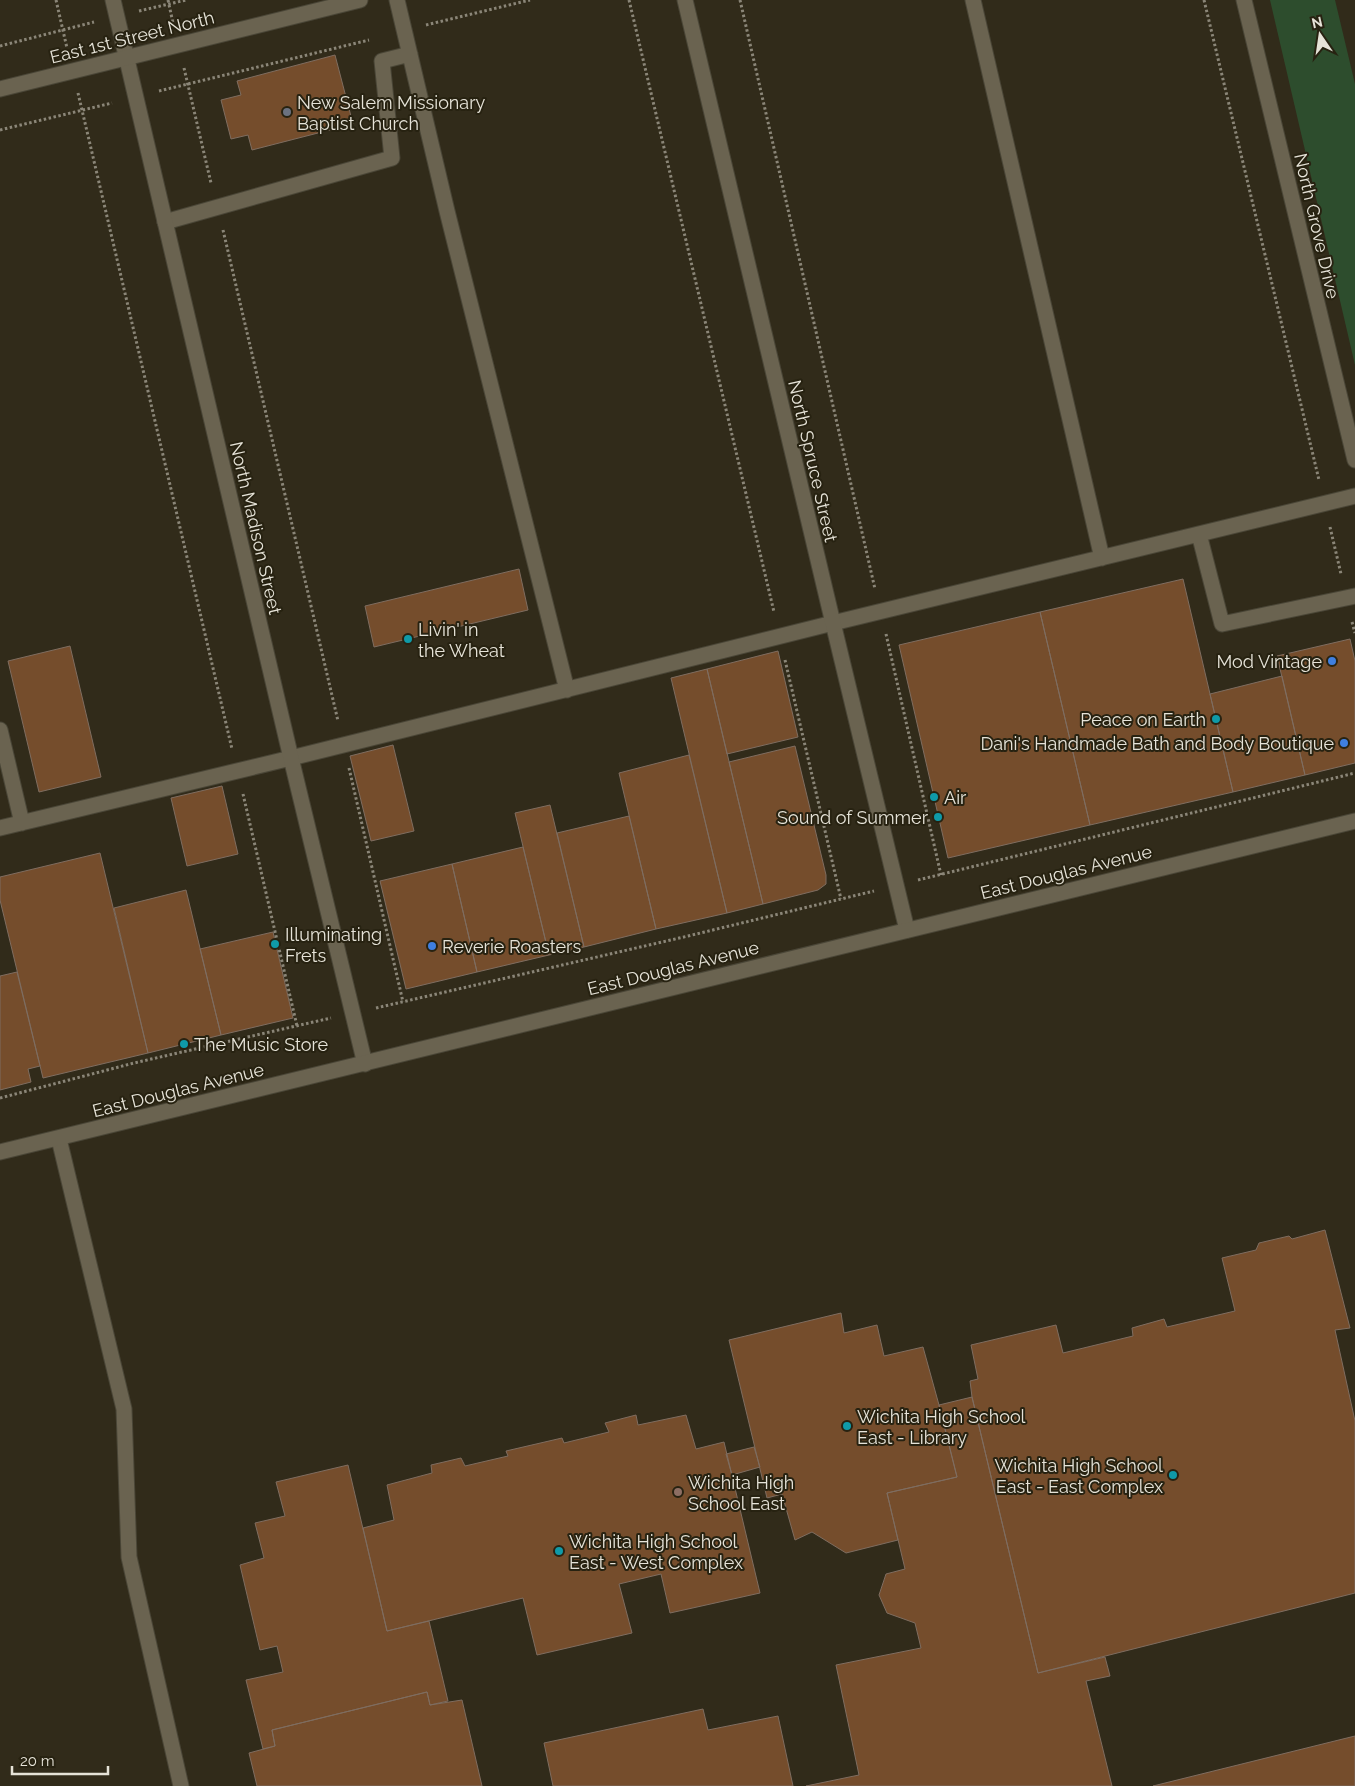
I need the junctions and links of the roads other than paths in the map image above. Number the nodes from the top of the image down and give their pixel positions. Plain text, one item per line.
1 (113, 0) edge
2 (360, 0) edge
3 (397, 0) edge
4 (685, 0) edge
5 (973, 0) edge
6 (1244, 0) edge
7 (410, 54) junction
8 (126, 58) junction
9 (0, 89) edge
10 (165, 222) junction
11 (1355, 460) edge
12 (1355, 496) edge
13 (1199, 534) junction
14 (1102, 558) junction
15 (1351, 597) edge
16 (832, 623) junction
17 (566, 690) junction
18 (0, 730) edge
19 (291, 758) junction
20 (1355, 821) edge
21 (22, 823) junction
22 (0, 828) edge
23 (907, 930) junction
24 (364, 1064) junction
25 (59, 1138) junction
26 (0, 1152) edge
27 (181, 1786) edge

1 - 8 street, North Madison Street
2 - 8 street, East 1st Street North
3 - 7 street
4 - 16 street, North Spruce Street
5 - 14 street
6 - 11 street, North Grove Drive
7 - 10 street
7 - 17 street
8 - 9 street, East 1st Street North
8 - 10 street, North Madison Street
10 - 19 street, North Madison Street
12 - 13 street
13 - 14 street
13 - 15 street
14 - 16 street
16 - 17 street
16 - 23 street, North Spruce Street
17 - 19 street
18 - 21 street
19 - 21 street
19 - 24 street, North Madison Street
20 - 23 street, East Douglas Avenue
21 - 22 street
23 - 24 street, East Douglas Avenue
24 - 25 street, East Douglas Avenue
25 - 26 street, East Douglas Avenue
25 - 27 street

